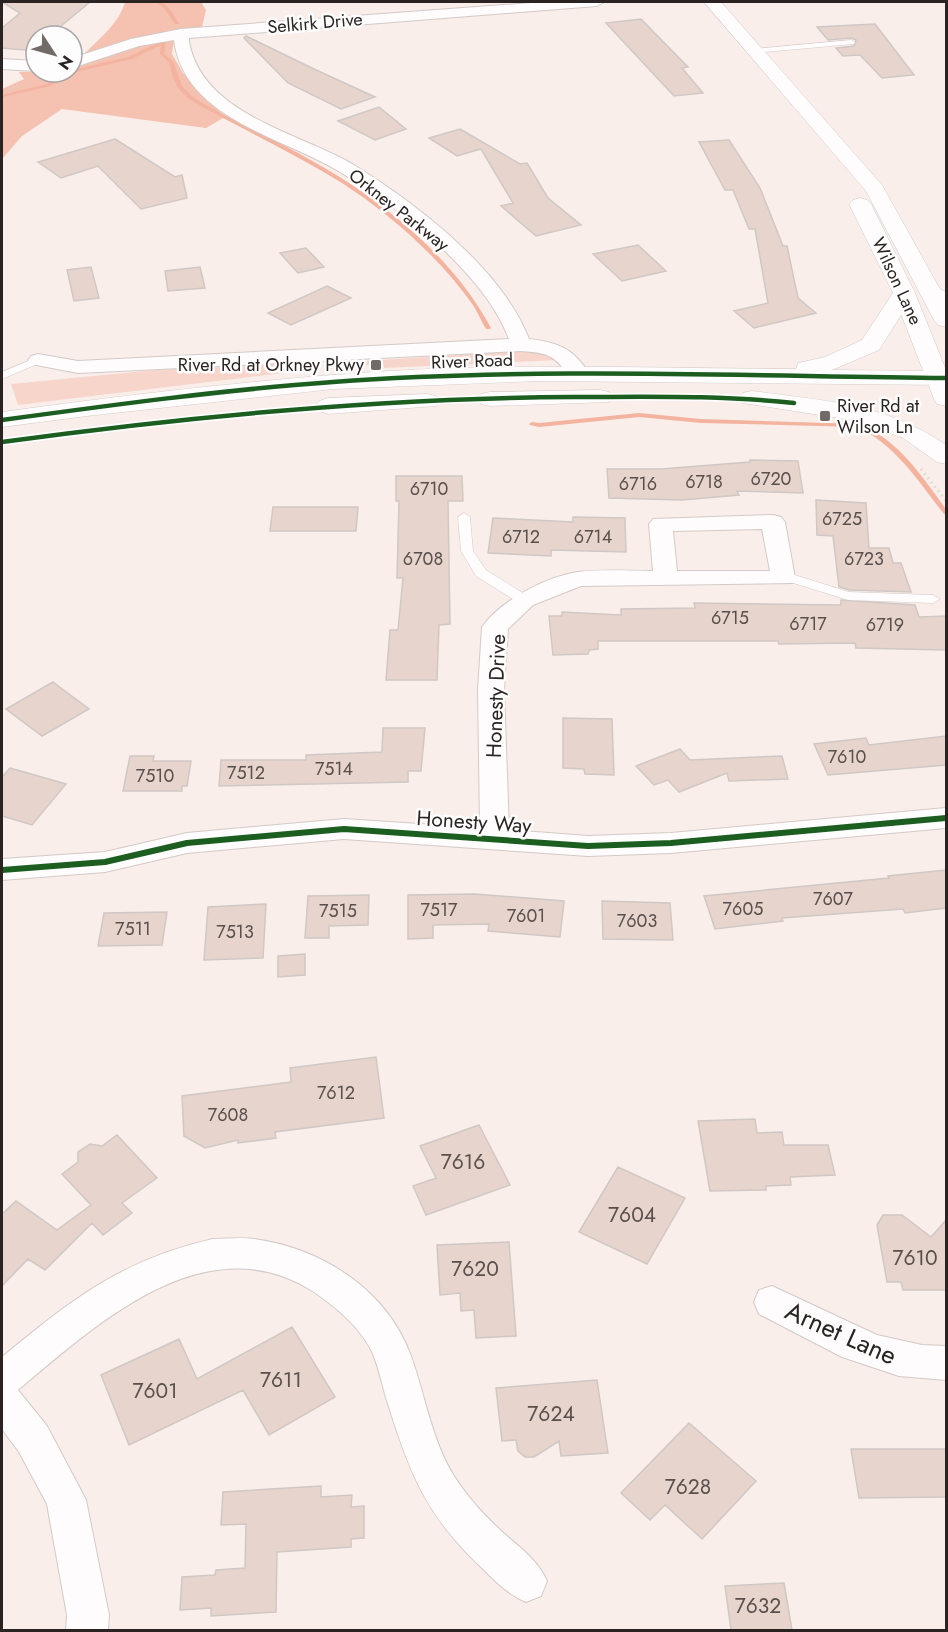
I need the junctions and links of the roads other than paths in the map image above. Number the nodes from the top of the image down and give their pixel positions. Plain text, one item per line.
1 (597, 2) edge
2 (712, 2) edge
3 (443, 7) edge
4 (181, 34) junction
5 (851, 42) dead end
6 (754, 51) junction
7 (84, 59) edge
8 (2, 64) edge
9 (24, 65) edge
10 (850, 163) junction
11 (904, 293) junction
12 (940, 298) edge
13 (946, 320) edge
14 (521, 345) junction
15 (332, 355) junction
16 (38, 360) joint
17 (578, 374) junction
18 (2, 376) edge
19 (771, 377) junction
20 (333, 382) junction
21 (945, 390) edge
22 (752, 398) junction
23 (2, 420) edge
24 (2, 441) edge
25 (946, 456) edge
26 (464, 517) dead end
27 (782, 574) junction
28 (666, 579) junction
29 (933, 599) dead end
30 (524, 600) junction
31 (946, 818) edge
32 (495, 841) junction
33 (2, 870) edge
34 (772, 1302) dead end
35 (946, 1363) edge
36 (2, 1380) edge
37 (2, 1400) edge
38 (526, 1581) dead end
39 (87, 1630) edge

1 - 3 street, Selkirk Drive
2 - 6 main road, Wilson Lane
3 - 4 street, Selkirk Drive
4 - 7 street, Selkirk Drive
4 - 14 street, Orkney Parkway
5 - 6 lane
6 - 10 main road, Wilson Lane
8 - 9 street
10 - 11 main road, Wilson Lane
10 - 12 main road, Wilson Lane
11 - 19 main road
11 - 21 main road, Wilson Lane
12 - 13 main road, Wilson Lane
14 - 15 street, River Road
14 - 17 street
15 - 16 street, River Road
15 - 20 street
16 - 18 lane
17 - 19 main road, River Road
17 - 20 main road, River Road
19 - 21 main road, River Road
20 - 23 main road, River Road
21 - 22 main road, River Road
22 - 24 main road, River Road
22 - 25 main road
26 - 30 lane
27 - 28 street, Honesty Drive
27 - 28 street
27 - 29 lane
28 - 30 street, Honesty Drive
30 - 32 street, Honesty Drive
31 - 32 street, Honesty Way
32 - 33 street, Honesty Way
34 - 35 street, Arnet Lane
36 - 38 street
37 - 39 street

